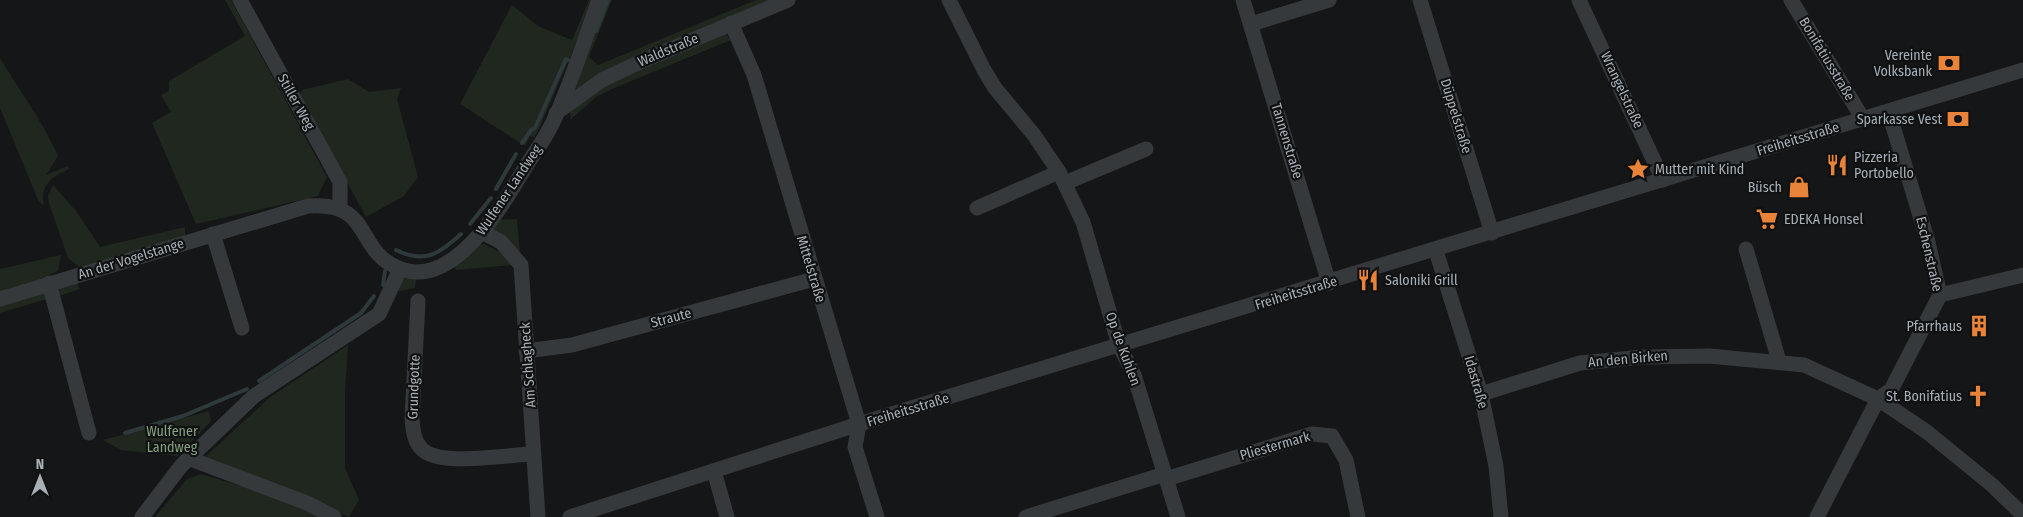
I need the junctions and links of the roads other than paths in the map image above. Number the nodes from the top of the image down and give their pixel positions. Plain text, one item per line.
1 (240, 0) edge
2 (600, 0) edge
3 (788, 0) edge
4 (949, 0) edge
5 (1242, 0) edge
6 (1329, 0) edge
7 (1420, 0) edge
8 (1579, 0) edge
9 (1790, 0) edge
10 (731, 23) junction
11 (1251, 24) junction
12 (2023, 70) edge
13 (556, 113) junction
14 (1889, 113) junction
15 (1863, 119) junction
16 (1146, 148) dead end
17 (1062, 178) junction
18 (1663, 180) junction
19 (340, 208) junction
20 (977, 208) dead end
21 (482, 232) junction
22 (1492, 233) junction
23 (213, 234) junction
24 (1746, 249) dead end
25 (1436, 251) junction
26 (400, 269) junction
27 (2023, 275) edge
28 (814, 279) junction
29 (50, 283) junction
30 (1329, 283) junction
31 (1940, 295) junction
32 (0, 299) edge
33 (418, 301) dead end
34 (242, 328) dead end
35 (1119, 345) junction
36 (526, 351) junction
37 (1779, 361) junction
38 (1481, 394) junction
39 (1878, 399) junction
40 (859, 424) junction
41 (89, 433) dead end
42 (532, 454) junction
43 (188, 458) junction
44 (714, 471) junction
45 (1166, 477) junction
46 (2023, 515) edge
47 (142, 517) edge
48 (334, 517) edge
49 (538, 517) edge
50 (570, 517) edge
51 (727, 517) edge
52 (877, 517) edge
53 (1026, 517) edge
54 (1178, 517) edge
55 (1358, 517) edge
56 (1501, 517) edge
57 (1817, 517) edge

1 - 19 street, Stiller Weg
2 - 13 street, Wulfener Landweg
3 - 10 street, Waldstraße
4 - 17 street, Op de Kuhlen
5 - 11 street, Tannenstraße
6 - 11 street
7 - 22 street, Düppelstraße
8 - 18 street, Wrangelstraße
9 - 15 street, Bonifatiusstraße
10 - 13 street, Waldstraße
10 - 28 street, Mittelstraße
11 - 30 street, Tannenstraße
12 - 14 street, Freiheitsstraße
13 - 21 street, Wulfener Landweg
14 - 15 street, Freiheitsstraße
14 - 31 street, Eschenstraße
15 - 18 street, Freiheitsstraße
16 - 17 street
17 - 20 street
17 - 35 street, Op de Kuhlen
18 - 22 street, Freiheitsstraße
19 - 23 street, An der Vogelstange
19 - 26 street
21 - 26 street, Wulfener Landweg
21 - 36 street, Am Schlagheck
22 - 25 street, Freiheitsstraße
23 - 29 street, An der Vogelstange
23 - 34 street
24 - 37 street
25 - 30 street, Freiheitsstraße
25 - 38 street, Idastraße
26 - 43 street
27 - 31 street
28 - 36 street, Straute
28 - 40 street, Mittelstraße
29 - 32 street, An der Vogelstange
29 - 41 street
30 - 35 street, Freiheitsstraße
31 - 39 street, Eschenstraße
33 - 42 street, Grundgotte
35 - 40 street, Freiheitsstraße
35 - 45 street, Op de Kuhlen
36 - 42 street, Am Schlagheck
37 - 38 street, An den Birken
37 - 39 street, An den Birken
38 - 56 street, Idastraße
39 - 46 street, An den Birken
39 - 57 street, Eschenstraße
40 - 44 street, Freiheitsstraße
40 - 52 street, Mittelstraße
42 - 49 street, Am Schlagheck
43 - 47 street
43 - 48 street
44 - 50 street, Freiheitsstraße
44 - 51 street
45 - 53 street, Pliestermark
45 - 54 street, Op de Kuhlen
45 - 55 street, Pliestermark

